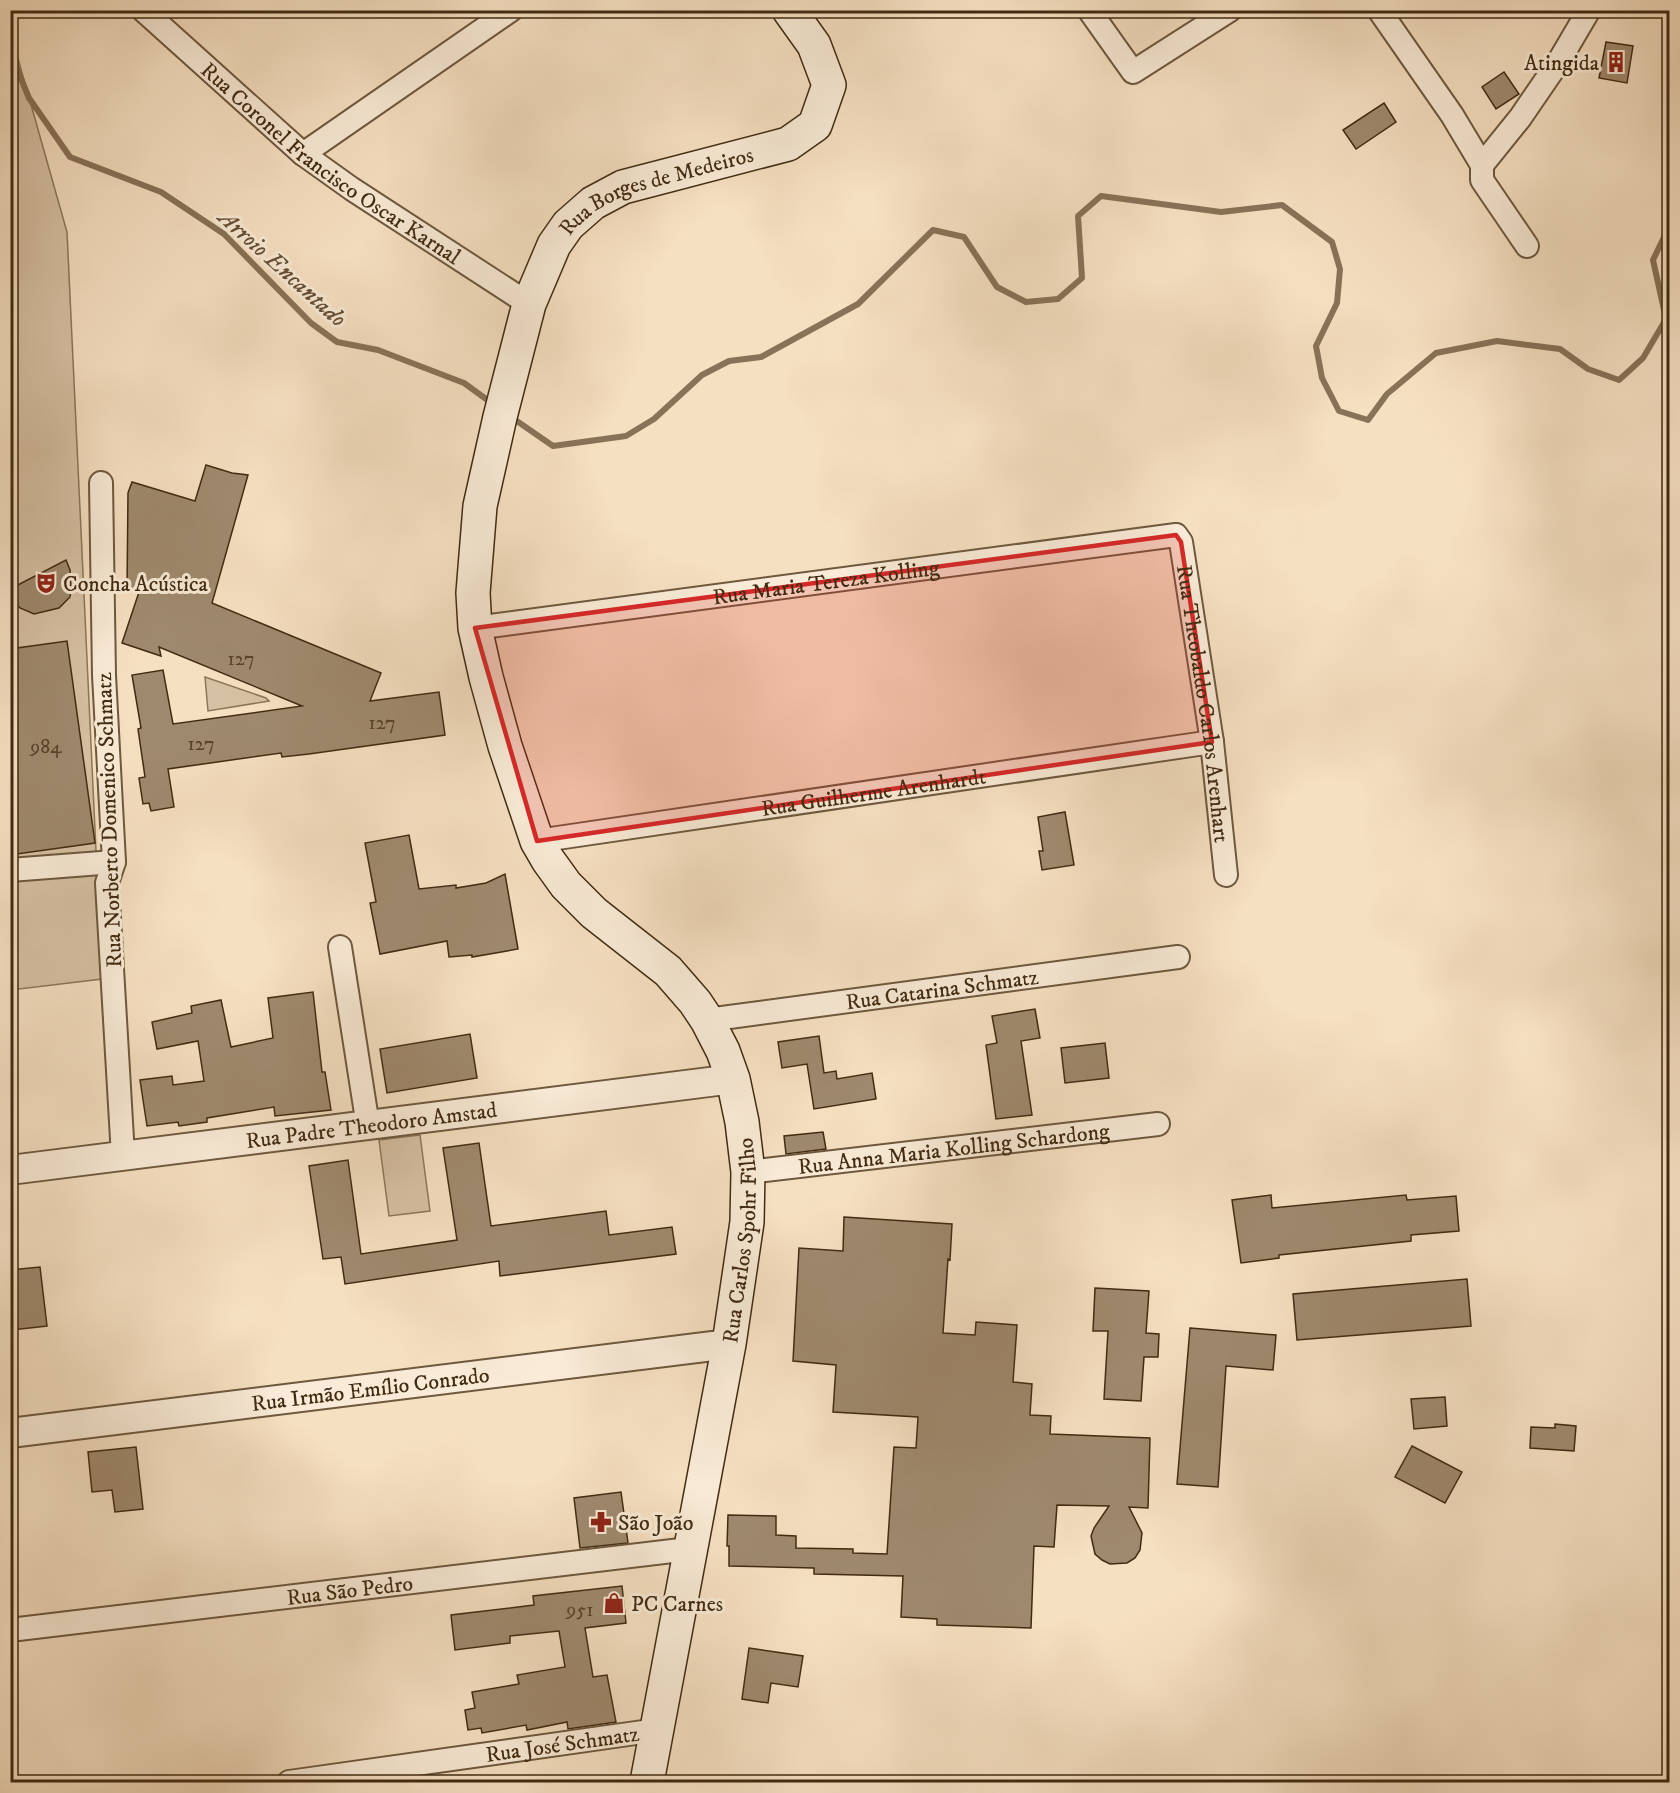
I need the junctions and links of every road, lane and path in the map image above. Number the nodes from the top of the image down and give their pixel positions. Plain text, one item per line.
1 (143, 10) edge
2 (511, 10) edge
3 (789, 10) edge
4 (1089, 10) edge
5 (1230, 10) edge
6 (1378, 10) edge
7 (1589, 10) edge
8 (303, 154) junction
9 (1482, 165) junction
10 (1527, 246) dead end
11 (529, 304) junction
12 (502, 409) joint
13 (101, 483) dead end
14 (1176, 535) joint
15 (475, 628) junction
16 (1212, 742) junction
17 (537, 841) junction
18 (114, 862) junction
19 (10, 870) edge
20 (1226, 875) dead end
21 (340, 948) dead end
22 (1178, 957) dead end
23 (707, 1020) junction
24 (733, 1079) junction
25 (1158, 1124) dead end
26 (368, 1126) junction
27 (123, 1156) junction
28 (10, 1170) edge
29 (748, 1172) junction
30 (729, 1344) junction
31 (10, 1433) edge
32 (690, 1549) junction
33 (10, 1630) edge
34 (657, 1730) junction
35 (290, 1782) edge
36 (647, 1782) edge

1 - 8 street, Rua Coronel Francisco Oscar Karnal
2 - 8 street
3 - 11 main road, Rua Borges de Medeiros
4 - 5 street
6 - 9 street
7 - 9 street
8 - 11 street, Rua Coronel Francisco Oscar Karnal
9 - 10 street
11 - 12 main road, Rua Borges de Medeiros
12 - 15 main road, Rua Carlos Spohr Filho
13 - 18 street, Rua Norberto Domenico Schmatz
14 - 15 street, Rua Maria Tereza Kolling
14 - 16 street, Rua Theobaldo Carlos Arenhart
15 - 17 main road, Rua Carlos Spohr Filho
16 - 17 street, Rua Guilherme Arenhardt
16 - 20 street, Rua Theobaldo Carlos Arenhart
17 - 23 main road, Rua Carlos Spohr Filho
18 - 19 street
18 - 27 street, Rua Norberto Domenico Schmatz
21 - 26 street
22 - 23 street, Rua Catarina Schmatz
23 - 24 main road, Rua Carlos Spohr Filho
24 - 26 street, Rua Padre Theodoro Amstad
24 - 29 main road, Rua Carlos Spohr Filho
25 - 29 street, Rua Anna Maria Kolling Schardong
26 - 27 street, Rua Padre Theodoro Amstad
27 - 28 street, Rua Padre Theodoro Amstad
29 - 30 main road, Rua Carlos Spohr Filho
30 - 31 street, Rua Irmão Emílio Conrado
30 - 32 main road, Rua Carlos Spohr Filho
32 - 33 street, Rua São Pedro
32 - 34 main road, Rua Carlos Spohr Filho
34 - 35 street, Rua José Schmatz
34 - 36 main road, Rua Carlos Spohr Filho

